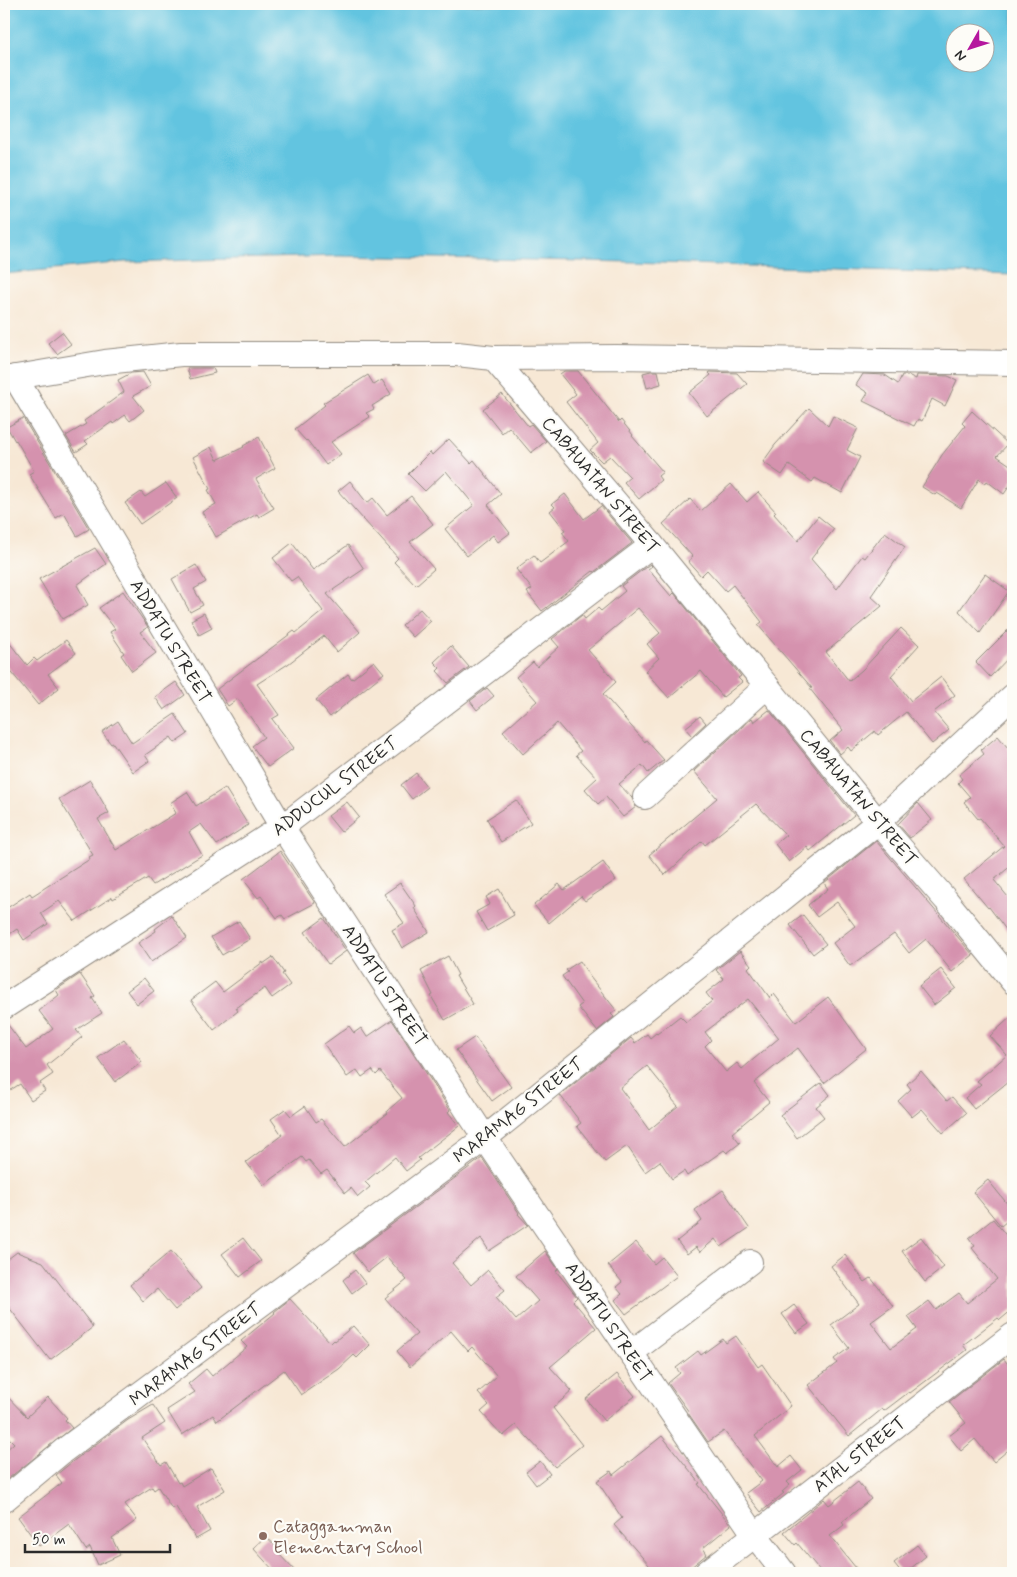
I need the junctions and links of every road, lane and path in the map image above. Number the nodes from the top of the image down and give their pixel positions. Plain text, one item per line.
1 (493, 358) junction
2 (1013, 362) edge
3 (9, 378) edge
4 (652, 545) junction
5 (767, 686) junction
6 (1013, 696) edge
7 (644, 797) dead end
8 (878, 822) junction
9 (282, 827) junction
10 (1013, 982) edge
11 (4, 1007) edge
12 (485, 1138) junction
13 (750, 1262) dead end
14 (1013, 1335) edge
15 (631, 1353) junction
16 (4, 1500) edge
17 (754, 1534) junction
18 (706, 1573) edge
19 (784, 1573) edge

1 - 2 street
1 - 3 street
1 - 4 street, CABAUATAN STREET
3 - 9 street, ADDATU STREET
4 - 5 street, CABAUATAN STREET
4 - 9 street, ADDUCUL STREET
5 - 7 street
5 - 8 street, CABAUATAN STREET
6 - 8 street, MARAMAG STREET
8 - 10 street, CABAUATAN STREET
8 - 12 street, MARAMAG STREET
9 - 11 street, ADDUCUL STREET
9 - 12 street, ADDATU STREET
12 - 15 street, ADDATU STREET
12 - 16 street, MARAMAG STREET
13 - 15 street
14 - 17 street, ATAL STREET
15 - 17 street, ADDATU STREET
17 - 18 street, ATAL STREET
17 - 19 street, ADDATU STREET

